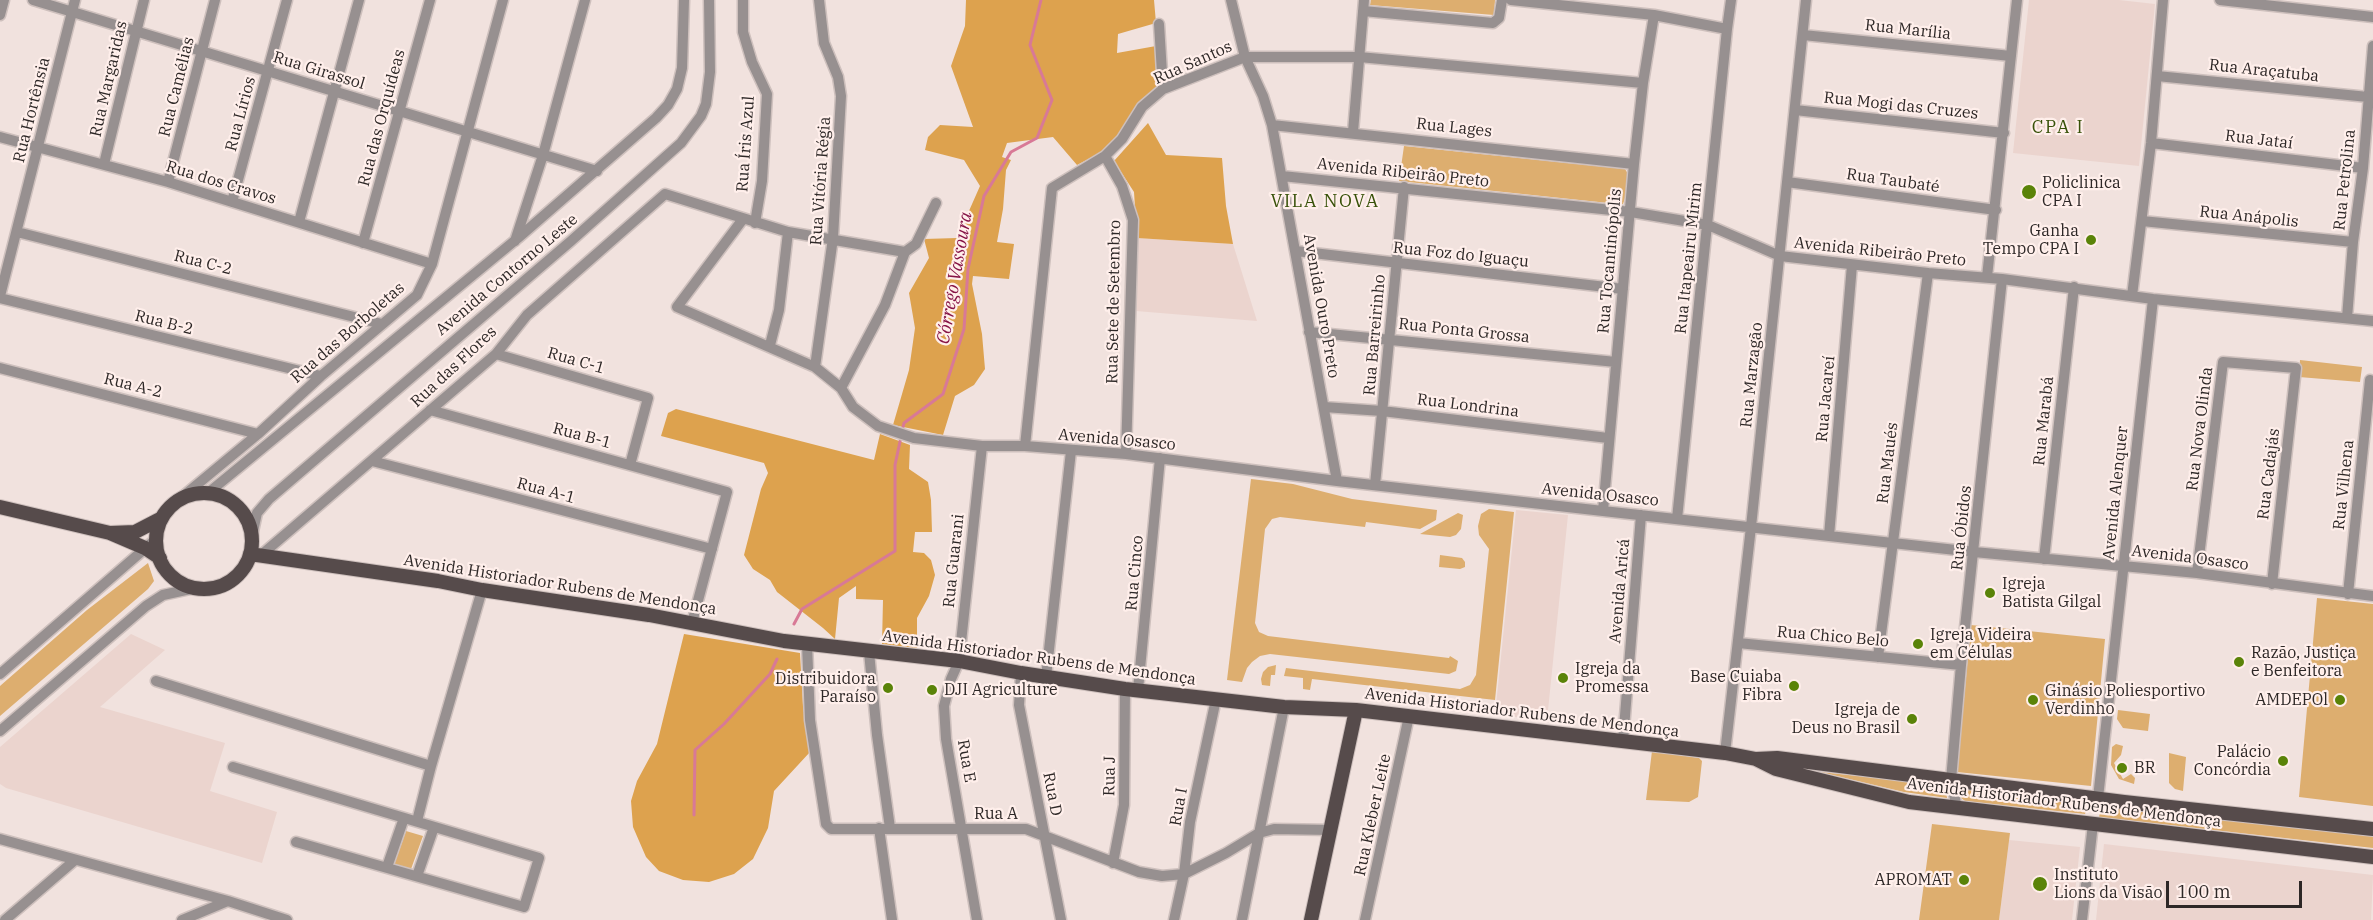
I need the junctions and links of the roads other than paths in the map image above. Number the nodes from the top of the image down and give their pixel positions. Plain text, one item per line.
1 (4, 0) edge
2 (33, 0) edge
3 (75, 0) edge
4 (144, 0) edge
5 (215, 0) edge
6 (287, 0) edge
7 (359, 0) edge
8 (430, 0) edge
9 (503, 0) edge
10 (585, 0) edge
11 (684, 0) edge
12 (710, 0) edge
13 (743, 0) edge
14 (819, 0) edge
15 (1231, 0) edge
16 (1502, 0) edge
17 (1511, 0) edge
18 (1731, 0) edge
19 (1806, 0) edge
20 (2017, 0) edge
21 (2163, 0) edge
22 (2220, 0) edge
23 (2232, 0) edge
24 (1364, 5) edge
25 (2306, 5) edge
26 (72, 12) junction
27 (0, 15) edge
28 (1654, 15) junction
29 (2373, 16) edge
30 (1159, 24) dead end
31 (1727, 29) junction
32 (135, 31) junction
33 (1803, 35) junction
34 (2373, 46) edge
35 (201, 51) junction
36 (2011, 56) junction
37 (1245, 57) junction
38 (1359, 57) junction
39 (268, 72) junction
40 (2157, 76) junction
41 (1643, 83) junction
42 (1163, 89) junction
43 (333, 91) junction
44 (2368, 97) junction
45 (1795, 110) junction
46 (400, 111) junction
47 (1272, 125) junction
48 (469, 132) junction
49 (1353, 132) junction
50 (2004, 133) junction
51 (0, 137) edge
52 (2151, 142) junction
53 (39, 147) junction
54 (543, 155) junction
55 (1105, 156) junction
56 (104, 164) junction
57 (1634, 164) junction
58 (2363, 168) junction
59 (597, 171) junction
60 (1282, 176) junction
61 (168, 182) junction
62 (1787, 182) junction
63 (1404, 188) junction
64 (232, 202) junction
65 (936, 203) dead end
66 (1996, 210) junction
67 (1631, 212) junction
68 (744, 219) junction
69 (2142, 221) junction
70 (299, 222) junction
71 (755, 223) junction
72 (1708, 225) junction
73 (17, 232) junction
74 (788, 232) junction
75 (833, 238) junction
76 (515, 241) junction
77 (2353, 242) junction
78 (363, 243) junction
79 (1296, 251) junction
80 (905, 252) junction
81 (1780, 256) junction
82 (1396, 263) junction
83 (432, 264) junction
84 (1852, 265) junction
85 (1928, 273) junction
86 (1987, 277) junction
87 (2002, 279) junction
88 (2074, 287) junction
89 (1623, 289) junction
90 (2132, 296) junction
91 (0, 297) edge
92 (2153, 299) junction
93 (2347, 318) junction
94 (2373, 321) edge
95 (382, 324) junction
96 (1309, 332) junction
97 (1389, 338) junction
98 (770, 345) junction
99 (496, 354) junction
100 (1616, 362) junction
101 (815, 367) junction
102 (0, 368) edge
103 (2296, 368) joint
104 (321, 376) junction
105 (2372, 380) edge
106 (841, 388) junction
107 (1324, 407) junction
108 (430, 410) junction
109 (1382, 411) junction
110 (258, 434) junction
111 (1608, 438) junction
112 (982, 446) junction
113 (1025, 446) junction
114 (1071, 451) junction
115 (1126, 454) junction
116 (1160, 458) junction
117 (372, 461) junction
118 (630, 465) junction
119 (1337, 481) junction
120 (1375, 485) junction
121 (207, 493) junction
122 (176, 502) junction
123 (0, 507) edge
124 (1603, 511) junction
125 (1641, 515) junction
126 (162, 518) junction
127 (1677, 519) junction
128 (1751, 527) junction
129 (111, 533) junction
130 (252, 536) junction
131 (1829, 536) junction
132 (1893, 543) junction
133 (151, 544) junction
134 (712, 549) junction
135 (1974, 552) junction
136 (255, 555) junction
137 (2044, 559) junction
138 (2123, 565) junction
139 (2197, 573) junction
140 (2272, 584) junction
141 (195, 588) junction
142 (482, 590) junction
143 (2348, 594) junction
144 (2373, 596) edge
145 (692, 623) junction
146 (807, 644) junction
147 (1738, 644) junction
148 (869, 652) junction
149 (1878, 657) junction
150 (959, 661) junction
151 (1961, 665) junction
152 (1021, 673) junction
153 (0, 674) edge
154 (1046, 677) junction
155 (951, 679) joint
156 (156, 681) dead end
157 (1132, 690) junction
158 (1215, 699) junction
159 (1284, 707) junction
160 (1356, 710) junction
161 (1409, 716) junction
162 (0, 731) edge
163 (1623, 741) junction
164 (1725, 753) junction
165 (1756, 759) junction
166 (431, 766) junction
167 (232, 767) dead end
168 (1865, 768) junction
169 (1951, 780) junction
170 (1853, 787) junction
171 (2098, 798) junction
172 (1957, 808) junction
173 (404, 818) junction
174 (417, 821) junction
175 (2093, 824) junction
176 (434, 827) junction
177 (885, 828) junction
178 (962, 829) junction
179 (2373, 829) edge
180 (1330, 830) junction
181 (1259, 833) junction
182 (1044, 836) junction
183 (0, 839) edge
184 (296, 842) dead end
185 (2373, 857) edge
186 (75, 860) junction
187 (1113, 863) junction
188 (387, 867) junction
189 (1184, 874) junction
190 (417, 876) junction
191 (228, 901) junction
192 (4, 920) edge
193 (182, 920) edge
194 (287, 920) edge
195 (892, 920) edge
196 (977, 920) edge
197 (1061, 920) edge
198 (1174, 920) edge
199 (1242, 920) edge
200 (1311, 920) edge
201 (1365, 920) edge
202 (2082, 920) edge

1 - 27 street
2 - 26 street, Rua Girassol
3 - 26 street, Rua Hortênsia
4 - 32 street, Rua Margaridas
5 - 35 street, Rua Camélias
6 - 39 street, Rua Lírios
7 - 43 street
8 - 46 street, Rua das Orquídeas
9 - 48 street, Rua das Borboletas
10 - 54 street
11 - 59 street, Avenida Contorno Leste
12 - 130 street, Avenida Contorno Leste
13 - 71 street, Rua Íris Azul
14 - 75 street, Rua Vitória Régia
15 - 37 street, Avenida Ouro Preto
16 - 24 street
17 - 28 street
18 - 31 street, Rua Itapeairu Mirim
19 - 33 street, Rua Marzagão
20 - 36 street
21 - 40 street
22 - 23 street
23 - 25 street
24 - 38 street
25 - 29 street
26 - 32 street, Rua Girassol
26 - 53 street, Rua Hortênsia
28 - 31 street
28 - 41 street, Rua Tocantinópolis
30 - 42 street
31 - 72 street, Rua Itapeairu Mirim
32 - 35 street, Rua Girassol
32 - 56 street, Rua Margaridas
33 - 36 street, Rua Marília
33 - 45 street, Rua Marzagão
34 - 44 street, Rua Petrolina
35 - 39 street, Rua Girassol
35 - 61 street, Rua Camélias
36 - 50 street
37 - 38 street, Rua Santos
37 - 42 street, Rua Santos
37 - 47 street, Avenida Ouro Preto
38 - 41 street, Rua Santos
38 - 49 street
39 - 43 street, Rua Girassol
39 - 64 street, Rua Lírios
40 - 44 street, Rua Araçatuba
40 - 52 street
41 - 57 street, Rua Tocantinópolis
42 - 55 street, Rua Santos
43 - 46 street, Rua Girassol
43 - 70 street
44 - 58 street, Rua Petrolina
45 - 50 street, Rua Mogi das Cruzes
45 - 62 street, Rua Marzagão
46 - 48 street, Rua Girassol
46 - 78 street, Rua das Orquídeas
47 - 49 street, Rua Lages
47 - 60 street, Avenida Ouro Preto
48 - 54 street, Rua Girassol
48 - 83 street, Rua das Borboletas
49 - 57 street, Rua Lages
50 - 66 street
51 - 53 street, Rua dos Cravos
52 - 58 street, Rua Jataí
52 - 69 street
53 - 56 street, Rua dos Cravos
53 - 73 street, Rua Hortênsia
54 - 59 street, Rua Girassol
54 - 76 street
55 - 113 street, Rua Santos
55 - 115 street, Rua Sete de Setembro
56 - 61 street, Rua dos Cravos
57 - 67 street, Rua Tocantinópolis
58 - 77 street, Rua Petrolina
59 - 76 street, Avenida Contorno Leste
60 - 63 street, Avenida Ribeirão Preto
60 - 79 street, Avenida Ouro Preto
61 - 64 street, Rua dos Cravos
62 - 66 street, Rua Taubaté
62 - 81 street, Rua Marzagão
63 - 67 street, Avenida Ribeirão Preto
63 - 82 street, Rua Barreirinho
64 - 70 street, Rua dos Cravos
65 - 80 street
66 - 86 street
67 - 72 street, Avenida Ribeirão Preto
67 - 89 street, Rua Tocantinópolis
68 - 71 street
68 - 98 street, Avenida Osasco
68 - 99 street, Rua das Flores
69 - 77 street, Rua Anápolis
69 - 90 street
70 - 78 street, Rua dos Cravos
71 - 74 street
72 - 81 street, Avenida Ribeirão Preto
72 - 127 street, Rua Itapeairu Mirim
73 - 91 street, Rua Hortênsia
73 - 95 street, Rua C-2
74 - 75 street
74 - 98 street
75 - 80 street
75 - 101 street, Rua Vitória Régia
76 - 121 street, Avenida Contorno Leste
77 - 93 street, Rua Petrolina
78 - 83 street, Rua dos Cravos
79 - 82 street, Rua Foz do Iguaçu
79 - 96 street, Avenida Ouro Preto
80 - 106 street
81 - 84 street, Avenida Ribeirão Preto
81 - 128 street, Rua Marzagão
82 - 89 street, Rua Foz do Iguaçu
82 - 97 street, Rua Barreirinho
83 - 95 street, Rua das Borboletas
84 - 85 street, Avenida Ribeirão Preto
84 - 131 street, Rua Jacareí
85 - 86 street, Avenida Ribeirão Preto
85 - 132 street, Rua Maués
86 - 87 street, Avenida Ribeirão Preto
87 - 88 street, Avenida Ribeirão Preto
87 - 135 street, Rua Óbidos
88 - 90 street, Avenida Ribeirão Preto
88 - 137 street, Rua Marabá
89 - 100 street, Rua Tocantinópolis
90 - 92 street, Avenida Ribeirão Preto
91 - 104 street, Rua B-2
92 - 93 street, Avenida Ribeirão Preto
92 - 138 street, Avenida Alenquer
93 - 94 street, Avenida Ribeirão Preto
95 - 104 street, Rua das Borboletas
96 - 97 street, Rua Ponta Grossa
96 - 107 street, Avenida Ouro Preto
97 - 100 street, Rua Ponta Grossa
97 - 109 street, Rua Barreirinho
98 - 101 street, Avenida Osasco
99 - 108 street, Rua das Flores
99 - 118 street, Rua C-1
100 - 111 street, Rua Tocantinópolis
101 - 106 street, Avenida Osasco
102 - 110 street, Rua A-2
103 - 139 street, Rua Nova Olinda
103 - 140 street, Rua Cadajás
104 - 110 street, Rua das Borboletas
105 - 143 street, Rua Vilhena
106 - 112 street, Avenida Osasco
107 - 109 street, Rua Londrina
107 - 119 street, Avenida Ouro Preto
108 - 117 street, Rua das Flores
108 - 118 street, Rua B-1
109 - 111 street, Rua Londrina
109 - 120 street, Rua Barreirinho
110 - 122 street, Rua das Borboletas
111 - 124 street, Rua Tocantinópolis
112 - 113 street, Avenida Osasco
112 - 150 street, Rua Guarani
113 - 114 street, Avenida Osasco
114 - 115 street, Avenida Osasco
114 - 154 street
115 - 116 street, Avenida Osasco
116 - 119 street, Avenida Osasco
116 - 157 street, Rua Cinco
117 - 134 street, Rua A-1
117 - 136 street, Rua das Flores
118 - 134 street, Rua B-1
119 - 120 street, Avenida Osasco
120 - 124 street, Avenida Osasco
121 - 122 main road
121 - 130 main road
122 - 126 main road
123 - 129 main road
124 - 125 street, Avenida Osasco
125 - 127 street, Avenida Osasco
125 - 163 street, Avenida Aricá
126 - 129 main road
126 - 133 main road
127 - 128 street, Avenida Osasco
128 - 131 street, Avenida Osasco
128 - 147 street, Rua Marzagão
129 - 133 main road
130 - 136 main road
131 - 132 street, Avenida Osasco
132 - 135 street, Avenida Osasco
132 - 149 street, Rua Maués
133 - 141 main road
133 - 153 street
134 - 145 street
135 - 137 street, Avenida Osasco
135 - 151 street, Rua Óbidos
136 - 141 main road
136 - 142 main road, Avenida Historiador Rubens de Mendonça
137 - 138 street, Avenida Osasco
138 - 139 street, Avenida Osasco
138 - 171 street, Avenida Alenquer
139 - 140 street, Avenida Osasco
140 - 143 street, Avenida Osasco
141 - 162 street
142 - 145 main road, Avenida Historiador Rubens de Mendonça
142 - 166 street
143 - 144 street, Avenida Osasco
145 - 146 main road, Avenida Historiador Rubens de Mendonça
146 - 148 main road, Avenida Historiador Rubens de Mendonça
146 - 177 street, Rua A
147 - 149 street, Rua Chico Belo
147 - 164 street, Rua Marzagão
148 - 150 main road, Avenida Historiador Rubens de Mendonça
148 - 177 street
149 - 151 street, Rua Chico Belo
150 - 152 main road, Avenida Historiador Rubens de Mendonça
150 - 155 street, Rua Guarani
151 - 169 street, Rua Óbidos
152 - 154 main road, Avenida Historiador Rubens de Mendonça
152 - 182 street, Rua D
154 - 157 main road, Avenida Historiador Rubens de Mendonça
155 - 178 street, Rua E
156 - 166 street
157 - 158 main road, Avenida Historiador Rubens de Mendonça
157 - 187 street, Rua J
158 - 159 main road, Avenida Historiador Rubens de Mendonça
158 - 189 street, Rua I
159 - 160 main road, Avenida Historiador Rubens de Mendonça
159 - 181 street
160 - 161 main road, Avenida Historiador Rubens de Mendonça
160 - 180 main road
161 - 163 main road, Avenida Historiador Rubens de Mendonça
161 - 201 street, Rua Kleber Leite
163 - 164 main road, Avenida Historiador Rubens de Mendonça
164 - 165 main road, Avenida Historiador Rubens de Mendonça
165 - 168 main road, Avenida Historiador Rubens de Mendonça
165 - 170 main road, Avenida Historiador Rubens de Mendonça
166 - 174 street
167 - 173 street
168 - 169 main road, Avenida Historiador Rubens de Mendonça
168 - 170 main road
169 - 171 main road, Avenida Historiador Rubens de Mendonça
169 - 172 street, Rua Óbidos
170 - 172 main road, Avenida Historiador Rubens de Mendonça
171 - 179 main road, Avenida Historiador Rubens de Mendonça
172 - 175 main road, Avenida Historiador Rubens de Mendonça
173 - 174 street
173 - 188 street
174 - 176 street
175 - 185 main road, Avenida Historiador Rubens de Mendonça
175 - 202 street
176 - 190 street
176 - 190 street
177 - 178 street, Rua A
177 - 195 street
178 - 182 street, Rua A
178 - 196 street, Rua E
180 - 181 street, Rua A
180 - 200 main road
181 - 189 street, Rua A
181 - 199 street
182 - 187 street, Rua A
182 - 197 street, Rua D
183 - 186 street
184 - 188 street
186 - 191 street
186 - 192 street
187 - 189 street, Rua A
188 - 190 street
189 - 198 street, Rua I
191 - 193 street
191 - 194 street

